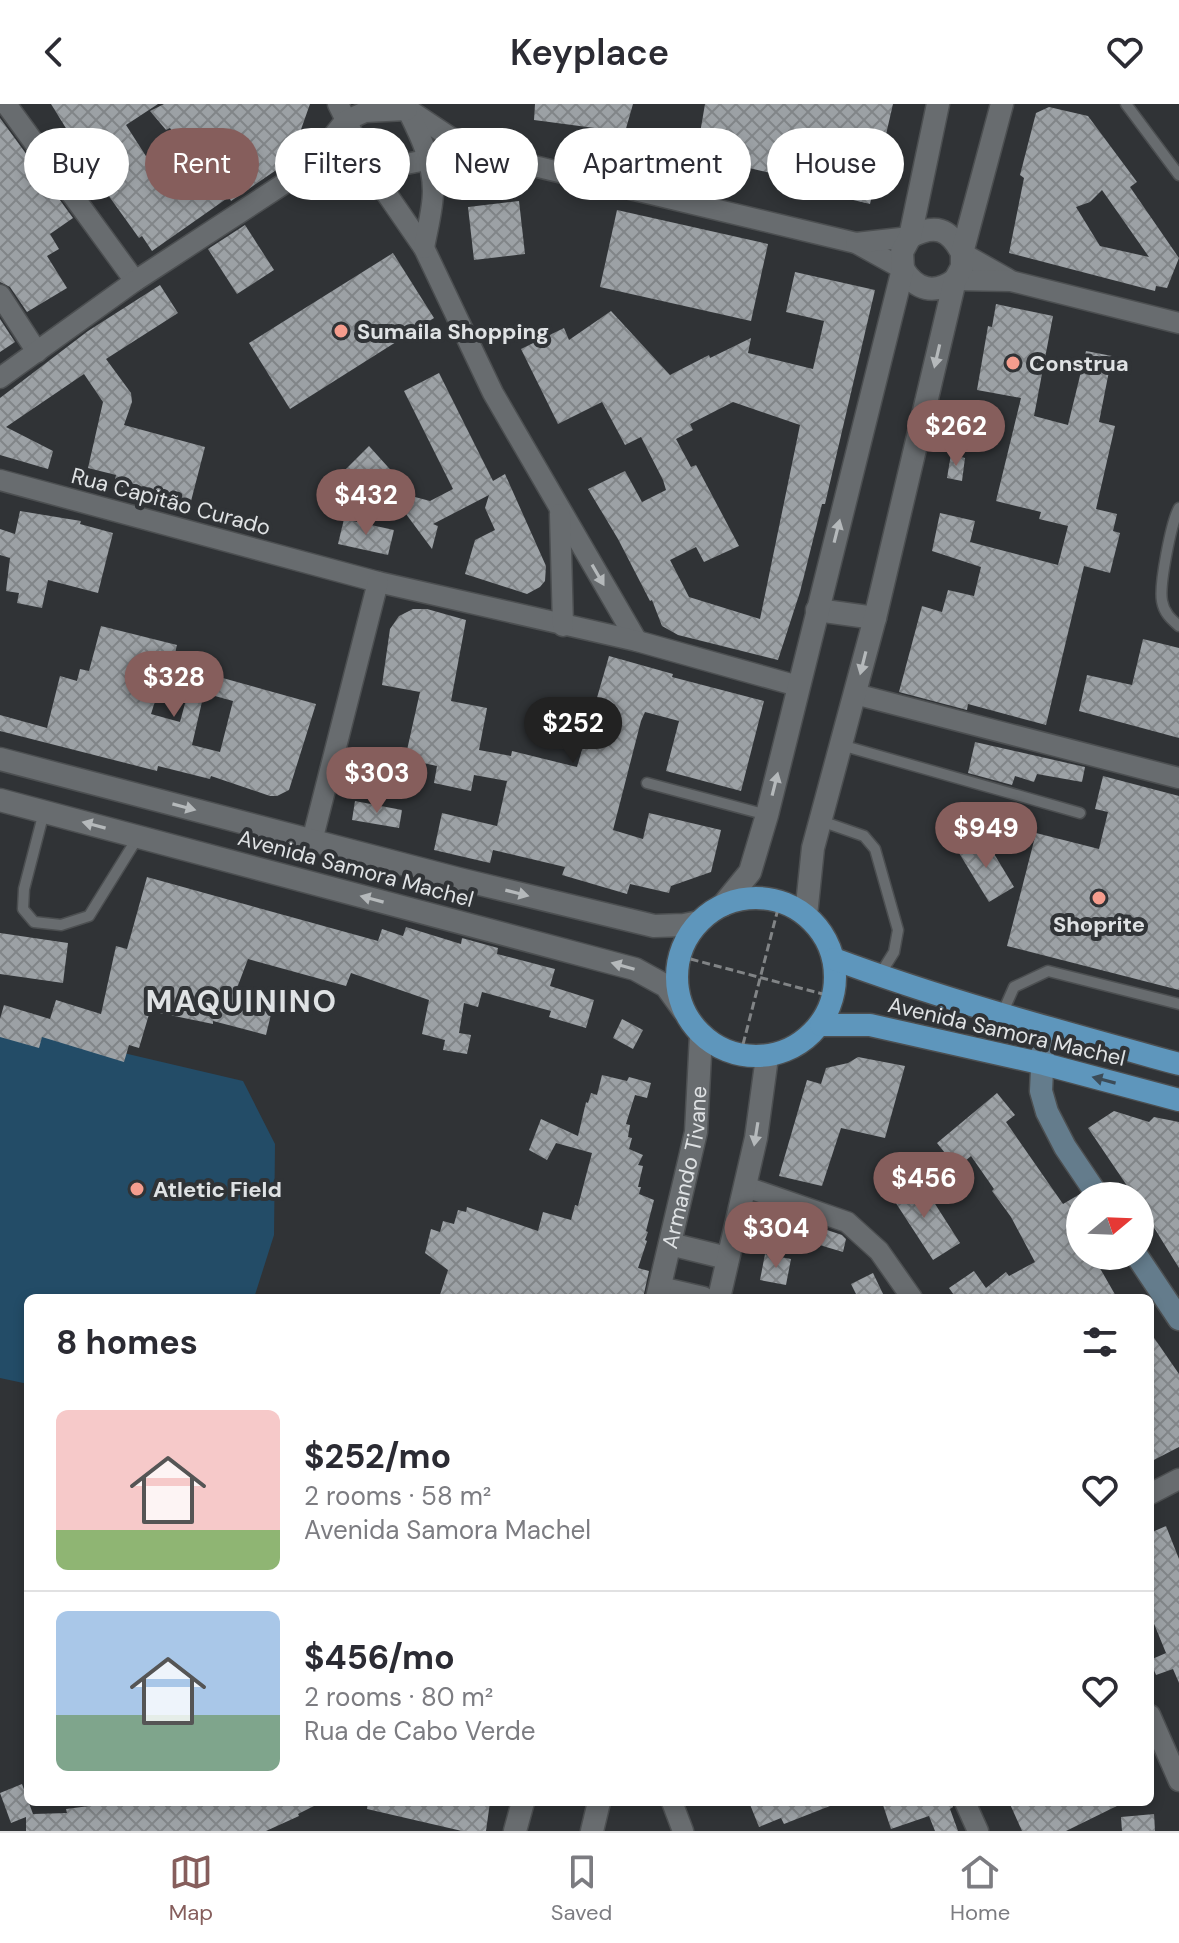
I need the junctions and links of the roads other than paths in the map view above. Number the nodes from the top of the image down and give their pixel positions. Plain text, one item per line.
1 (6, 104) edge
2 (938, 104) edge
3 (1002, 104) edge
4 (1126, 104) edge
5 (404, 107) edge
6 (342, 112) edge
7 (436, 128) edge
8 (426, 152) edge
9 (538, 167) edge
10 (1179, 175) edge
11 (275, 190) edge
12 (391, 200) edge
13 (432, 200) edge
14 (910, 237) junction
15 (856, 243) junction
16 (424, 248) junction
17 (962, 253) junction
18 (903, 269) junction
19 (955, 280) junction
20 (135, 281) junction
21 (1011, 281) junction
22 (0, 295) edge
23 (1179, 323) edge
24 (37, 352) junction
25 (0, 378) edge
26 (0, 480) edge
27 (1179, 508) edge
28 (560, 510) junction
29 (378, 582) junction
30 (817, 610) junction
31 (875, 618) junction
32 (563, 626) junction
33 (1179, 626) edge
34 (637, 641) junction
35 (798, 686) junction
36 (855, 694) junction
37 (841, 745) junction
38 (0, 759) edge
39 (1179, 778) edge
40 (647, 783) dead end
41 (0, 800) edge
42 (44, 812) junction
43 (1080, 813) dead end
44 (767, 815) junction
45 (821, 821) junction
46 (138, 837) junction
47 (312, 841) junction
48 (723, 905) junction
49 (806, 915) junction
50 (699, 922) junction
51 (834, 959) junction
52 (879, 976) junction
53 (1179, 1004) edge
54 (684, 1011) junction
55 (1002, 1015) junction
56 (821, 1025) junction
57 (1044, 1027) junction
58 (701, 1035) junction
59 (767, 1057) junction
60 (1044, 1064) junction
61 (1179, 1064) edge
62 (1179, 1100) edge
63 (1089, 1182) edge
64 (746, 1187) junction
65 (670, 1244) junction
66 (727, 1258) junction
67 (1146, 1270) edge
68 (658, 1293) edge
69 (720, 1294) edge
70 (909, 1294) edge
71 (1179, 1319) edge
72 (1179, 1479) edge
73 (1154, 1492) edge
74 (1154, 1724) edge
75 (1179, 1781) edge
76 (522, 1806) edge
77 (598, 1806) edge
78 (674, 1806) edge
79 (967, 1806) edge
80 (515, 1831) edge
81 (592, 1831) edge
82 (683, 1831) edge
83 (978, 1831) edge

1 - 20 street
2 - 14 street
3 - 17 street
4 - 10 lane
5 - 6 street
5 - 7 street
5 - 8 street
9 - 15 street
11 - 20 street
12 - 16 street
13 - 16 street
14 - 15 street
14 - 17 street
14 - 18 street
15 - 18 street
16 - 28 street
17 - 19 street
17 - 21 street
18 - 19 street
30 -> 18 street
19 - 21 street
19 -> 31 street
20 - 24 street
21 - 23 street
22 - 24 street
24 - 25 street
26 - 29 street, Rua Capitão Curado
27 - 33 lane
28 - 32 street
28 -> 34 street
29 - 32 street, Rua Capitão Curado
29 - 47 street
30 - 31 street
30 - 35 street
31 -> 36 street
32 - 34 street, Rua Capitão Curado
34 - 35 street, Rua Capitão Curado
44 -> 35 street
36 - 37 street
36 - 39 street
37 - 43 lane
37 - 45 street
38 -> 47 street, Avenida Samora Machel
40 - 44 lane
41 - 42 street, Avenida Samora Machel
46 -> 42 street, Avenida Samora Machel
42 - 46 lane
44 - 48 street
45 - 49 street
45 - 52 lane
54 -> 46 street, Avenida Samora Machel
47 -> 50 street, Avenida Samora Machel
48 - 49 highway
48 - 50 highway
49 - 51 highway
50 - 54 highway
51 - 52 highway, Avenida Samora Machel
51 - 56 highway
52 - 55 highway, Avenida Samora Machel
53 - 55 lane
54 - 58 highway
55 - 57 highway, Avenida Samora Machel
56 - 59 highway
56 - 60 highway, Avenida Samora Machel
57 - 60 main road
57 - 61 highway, Avenida Samora Machel
58 - 59 highway
58 - 65 street, Armando Tivane
59 -> 64 street
62 -> 60 highway, Avenida Samora Machel
60 - 63 main road
64 - 66 street
64 - 70 street
65 - 66 street
65 - 68 street, Armando Tivane
66 - 69 street
67 - 71 main road
72 - 73 street
74 - 75 street
76 - 80 street
77 - 81 street
78 - 82 street
79 - 83 street

